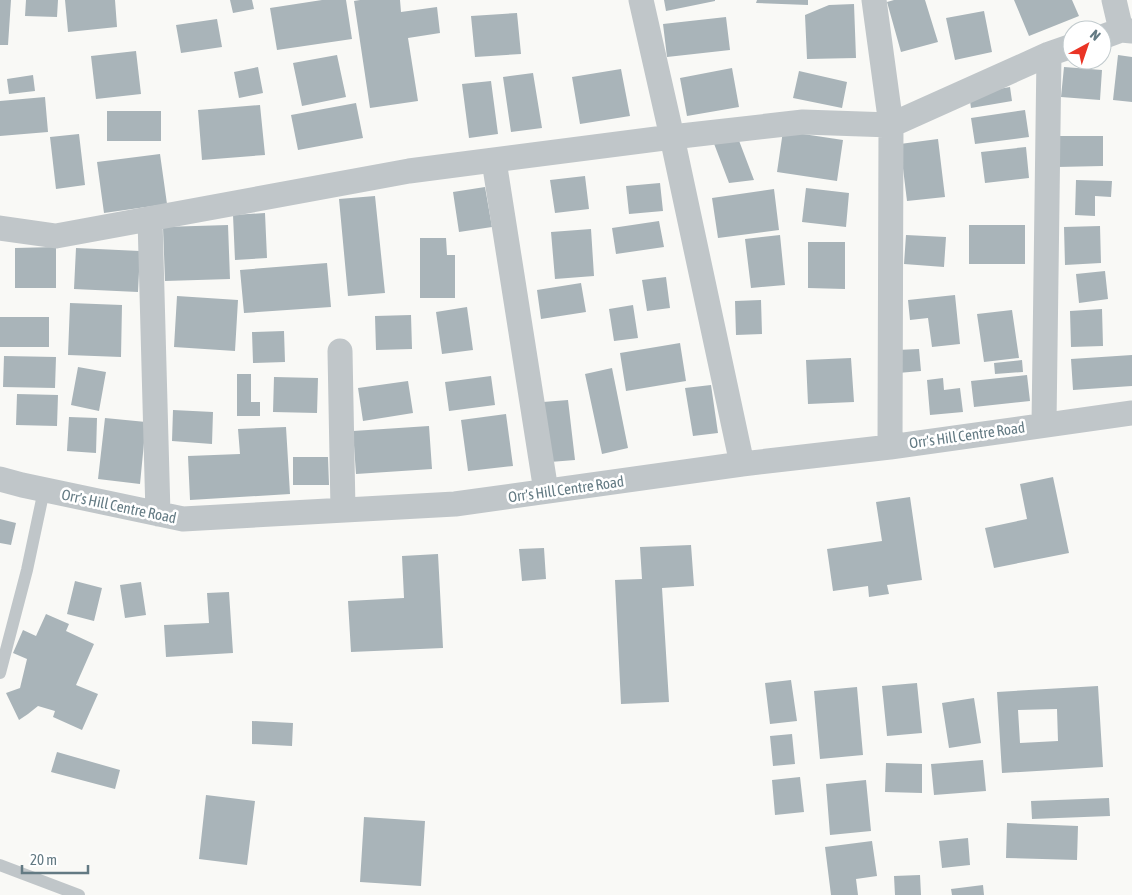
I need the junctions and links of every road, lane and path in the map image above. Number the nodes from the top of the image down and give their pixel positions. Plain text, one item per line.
1 (641, 0) edge
2 (874, 0) edge
3 (1114, 0) edge
4 (1118, 32) edge
5 (1061, 50) edge
6 (891, 125) junction
7 (672, 137) junction
8 (494, 161) junction
9 (150, 219) junction
10 (0, 228) edge
11 (340, 350) dead end
12 (1132, 413) edge
13 (1044, 424) junction
14 (890, 447) junction
15 (742, 464) junction
16 (0, 479) edge
17 (44, 490) junction
18 (546, 491) junction
19 (343, 510) junction
20 (158, 514) junction
21 (0, 673) edge
22 (0, 866) edge
23 (79, 895) edge

1 - 7 street
2 - 6 street
3 - 4 street
5 - 6 street
5 - 13 street
6 - 7 street
6 - 14 street
7 - 8 street
7 - 15 street
8 - 9 street
8 - 18 street
9 - 10 street
9 - 20 street
11 - 19 street
12 - 13 street, Orr's Hill Centre Road
13 - 14 street, Orr's Hill Centre Road
14 - 15 street, Orr's Hill Centre Road
15 - 18 street, Orr's Hill Centre Road
16 - 17 street, Orr's Hill Centre Road
17 - 20 street, Orr's Hill Centre Road
17 - 21 lane
18 - 19 street, Orr's Hill Centre Road
19 - 20 street, Orr's Hill Centre Road
22 - 23 lane

